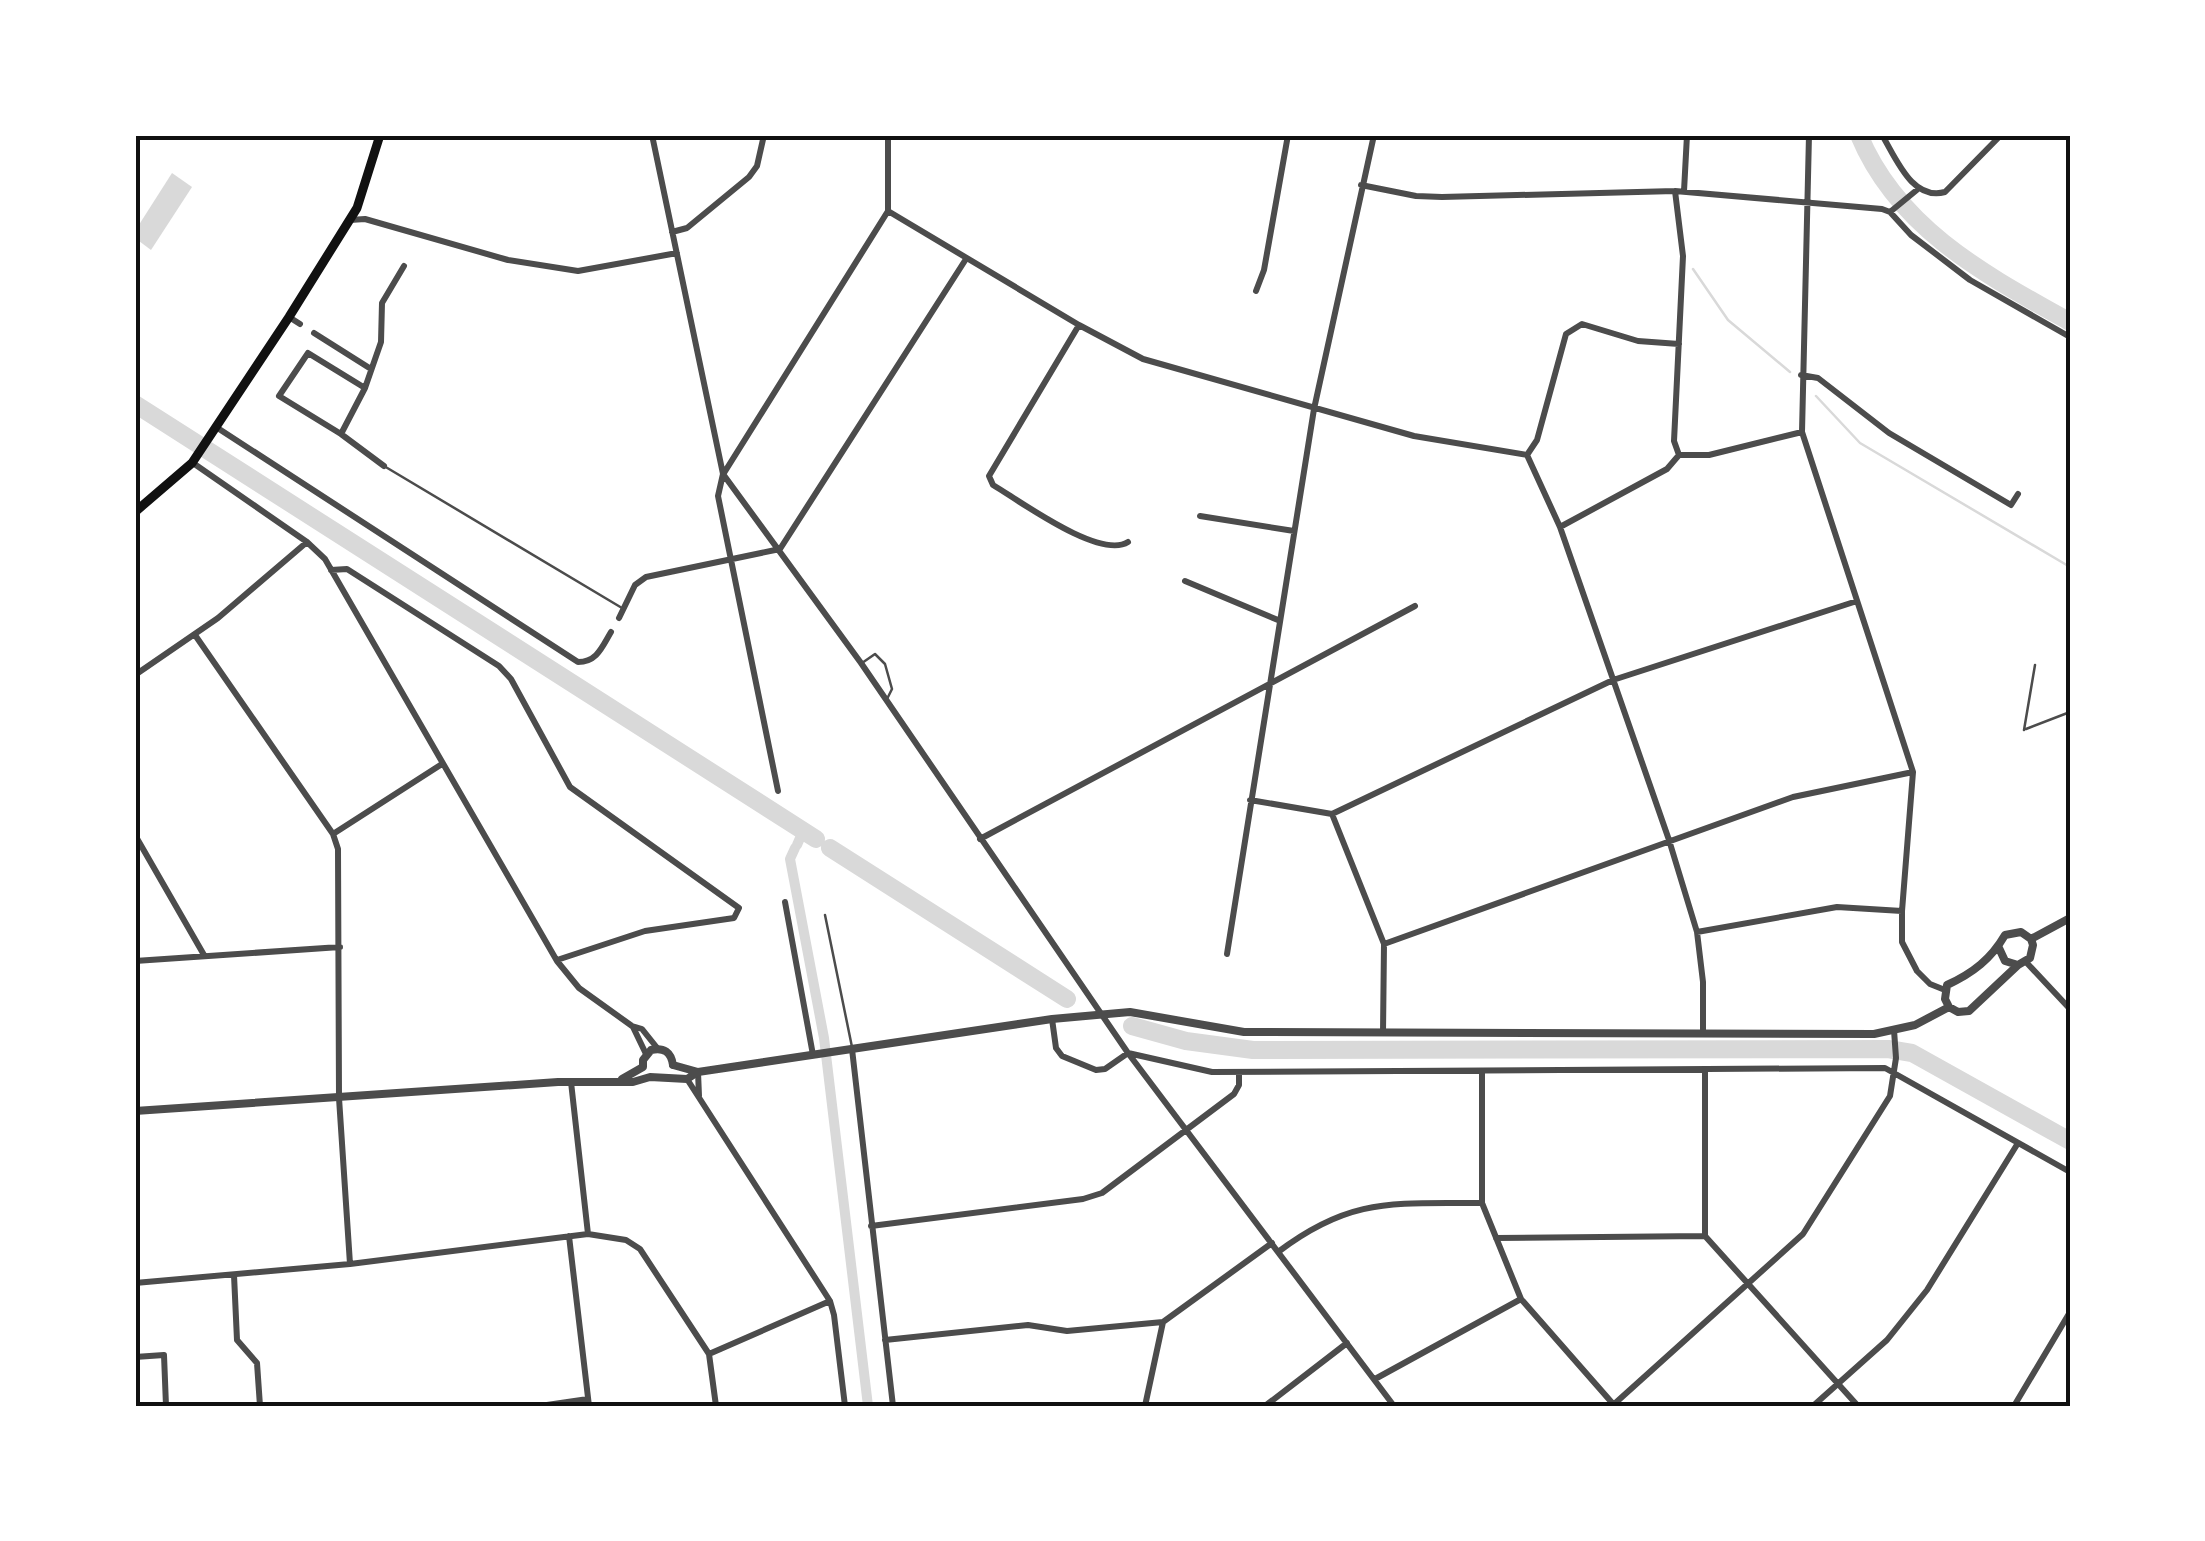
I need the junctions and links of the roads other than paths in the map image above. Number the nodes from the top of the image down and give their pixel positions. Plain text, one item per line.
1 (380, 135) edge
2 (652, 135) edge
3 (764, 135) edge
4 (888, 135) edge
5 (1288, 135) edge
6 (1374, 135) edge
7 (1687, 135) edge
8 (1810, 135) edge
9 (1882, 135) edge
10 (2001, 135) edge
11 (1361, 186) junction
12 (1918, 189) junction
13 (1675, 190) junction
14 (1684, 191) junction
15 (1808, 203) junction
16 (1893, 210) junction
17 (888, 212) junction
18 (350, 220) junction
19 (672, 232) junction
20 (677, 253) junction
21 (966, 259) junction
22 (404, 266) dead end
23 (1256, 291) dead end
24 (289, 317) junction
25 (300, 324) dead end
26 (1079, 325) junction
27 (314, 333) dead end
28 (2070, 336) edge
29 (1679, 344) junction
30 (371, 369) junction
31 (1801, 375) junction
32 (365, 388) junction
33 (1314, 409) junction
34 (214, 427) junction
35 (1802, 432) junction
36 (342, 434) junction
37 (1526, 455) junction
38 (1679, 455) junction
39 (192, 462) junction
40 (384, 466) joint
41 (723, 474) junction
42 (2018, 494) dead end
43 (135, 512) edge
44 (1200, 516) dead end
45 (1560, 527) junction
46 (1294, 531) junction
47 (307, 542) junction
48 (1128, 542) dead end
49 (780, 549) junction
50 (730, 562) junction
51 (332, 570) junction
52 (1185, 581) dead end
53 (1857, 600) junction
54 (1415, 606) dead end
55 (623, 609) junction
56 (619, 618) dead end
57 (1278, 620) junction
58 (611, 632) dead end
59 (195, 635) junction
60 (861, 664) junction
61 (2036, 665) dead end
62 (135, 675) edge
63 (1613, 680) junction
64 (1268, 684) junction
65 (885, 702) junction
66 (2070, 712) edge
67 (442, 764) junction
68 (1912, 772) junction
69 (778, 792) dead end
70 (1250, 800) junction
71 (1332, 814) junction
72 (135, 834) edge
73 (333, 834) junction
74 (980, 839) junction
75 (1670, 840) junction
76 (785, 902) dead end
77 (1902, 912) junction
78 (825, 915) dead end
79 (2070, 918) edge
80 (1697, 932) junction
81 (2031, 939) junction
82 (1384, 944) junction
83 (340, 947) junction
84 (1999, 948) junction
85 (1227, 954) dead end
86 (204, 956) junction
87 (557, 960) junction
88 (135, 961) edge
89 (2022, 963) junction
90 (1945, 990) junction
91 (1949, 1007) junction
92 (2070, 1009) edge
93 (1101, 1014) junction
94 (1052, 1020) junction
95 (632, 1026) junction
96 (1894, 1030) junction
97 (1384, 1034) junction
98 (1704, 1034) junction
99 (658, 1049) junction
100 (847, 1049) junction
101 (1128, 1053) junction
102 (646, 1054) junction
103 (814, 1055) junction
104 (673, 1064) junction
105 (643, 1066) junction
106 (1705, 1068) junction
107 (1482, 1070) junction
108 (698, 1072) junction
109 (1240, 1072) junction
110 (1894, 1073) junction
111 (667, 1076) junction
112 (650, 1077) junction
113 (687, 1079) junction
114 (622, 1080) junction
115 (572, 1082) junction
116 (699, 1097) junction
117 (339, 1098) junction
118 (135, 1112) edge
119 (1186, 1130) junction
120 (2018, 1143) junction
121 (2070, 1172) edge
122 (1482, 1203) junction
123 (871, 1226) junction
124 (588, 1234) junction
125 (569, 1236) junction
126 (1704, 1236) junction
127 (1496, 1238) junction
128 (1272, 1243) junction
129 (1278, 1252) junction
130 (350, 1264) junction
131 (234, 1276) junction
132 (135, 1284) edge
133 (1748, 1286) junction
134 (1521, 1299) junction
135 (830, 1301) junction
136 (2070, 1312) edge
137 (1163, 1322) junction
138 (885, 1340) junction
139 (1347, 1344) junction
140 (709, 1354) junction
141 (135, 1356) edge
142 (1374, 1378) junction
143 (1838, 1384) junction
144 (588, 1403) edge
145 (1613, 1405) edge
146 (166, 1406) edge
147 (260, 1406) edge
148 (540, 1406) edge
149 (716, 1406) edge
150 (845, 1406) edge
151 (893, 1406) edge
152 (1145, 1406) edge
153 (1264, 1406) edge
154 (1394, 1406) edge
155 (1813, 1406) edge
156 (1858, 1406) edge
157 (2014, 1406) edge

1 - 18 main road
2 - 19 street
3 - 19 street
4 - 17 street
5 - 23 street
6 - 11 street
7 - 14 street
8 - 15 street
9 - 12 street
10 - 12 street
11 - 13 street
11 - 33 street
12 - 16 street
13 - 14 street
13 - 29 street
14 - 15 street
15 - 16 street
15 - 31 street
16 - 28 street
17 - 21 street
17 - 41 street
18 - 20 street
18 - 24 main road
19 - 20 street
20 - 41 street
21 - 26 street
21 - 49 street
22 - 30 street
24 - 25 street
24 - 34 main road
26 - 33 street
26 - 48 street
27 - 30 street
29 - 37 street
29 - 38 street
30 - 32 street
31 - 35 street
31 - 42 street
32 - 36 street
32 - 36 street
33 - 37 street
33 - 46 street
34 - 39 main road
34 - 58 street
35 - 38 street
35 - 53 street
36 - 40 street
37 - 45 street
38 - 45 street
39 - 43 main road
39 - 47 street
40 - 55 lane
41 - 49 street
41 - 50 street
44 - 46 street
45 - 63 street
46 - 57 street
47 - 51 street
47 - 59 street
49 - 50 street
49 - 60 street
50 - 55 street
50 - 69 street
51 - 67 street
51 - 87 street
52 - 57 street
53 - 63 street
53 - 68 street
54 - 64 street
55 - 56 street
57 - 64 street
59 - 62 street
59 - 73 street
60 - 65 street
60 - 65 lane
61 - 66 lane
63 - 71 street
63 - 75 street
64 - 70 street
64 - 74 street
65 - 74 street
67 - 73 street
67 - 87 street
68 - 75 street
68 - 77 street
70 - 71 street
70 - 85 street
71 - 82 street
72 - 86 street
73 - 83 street
74 - 93 street
75 - 80 street
75 - 82 street
76 - 103 street
77 - 80 street
77 - 90 street
78 - 100 lane
79 - 81 street
80 - 98 street
81 - 84 street
81 - 89 street
82 - 97 street
83 - 86 street
83 - 117 street
84 - 89 street
84 - 90 street
86 - 88 street
87 - 95 street
89 - 91 street
89 - 92 street
90 - 91 street
91 - 96 street
93 - 94 street
93 - 97 street
93 - 101 street
94 - 100 street
94 - 101 street
95 - 99 street
95 - 102 street
96 - 98 street
96 - 110 street
97 - 98 street
99 - 102 street
99 - 104 street
100 - 103 street
100 - 123 street
101 - 109 street
101 - 119 street
102 - 105 street
103 - 108 street
104 - 108 street
104 - 111 street
105 - 112 street
105 - 114 street
106 - 107 street
106 - 110 street
106 - 126 street
107 - 109 street
107 - 122 street
108 - 113 street
108 - 116 street
109 - 119 street
110 - 120 street
110 - 133 street
111 - 112 street
111 - 113 street
112 - 114 street
113 - 116 street
114 - 115 street
115 - 117 street
115 - 124 street
116 - 135 street
117 - 118 street
117 - 130 street
119 - 123 street
119 - 128 street
120 - 121 street
120 - 143 street
122 - 127 street
122 - 129 street
123 - 138 street
124 - 125 street
124 - 140 street
125 - 130 street
125 - 144 street
126 - 127 street
126 - 133 street
127 - 134 street
128 - 129 street
128 - 137 street
129 - 139 street
130 - 131 street
131 - 132 street
131 - 147 street
133 - 143 street
133 - 145 street
134 - 142 street
134 - 145 street
135 - 140 street
135 - 150 street
136 - 157 street
137 - 138 street
137 - 152 street
138 - 151 street
139 - 142 street
139 - 153 street
140 - 149 street
141 - 146 street
142 - 154 street
143 - 155 street
143 - 156 street
144 - 148 street

